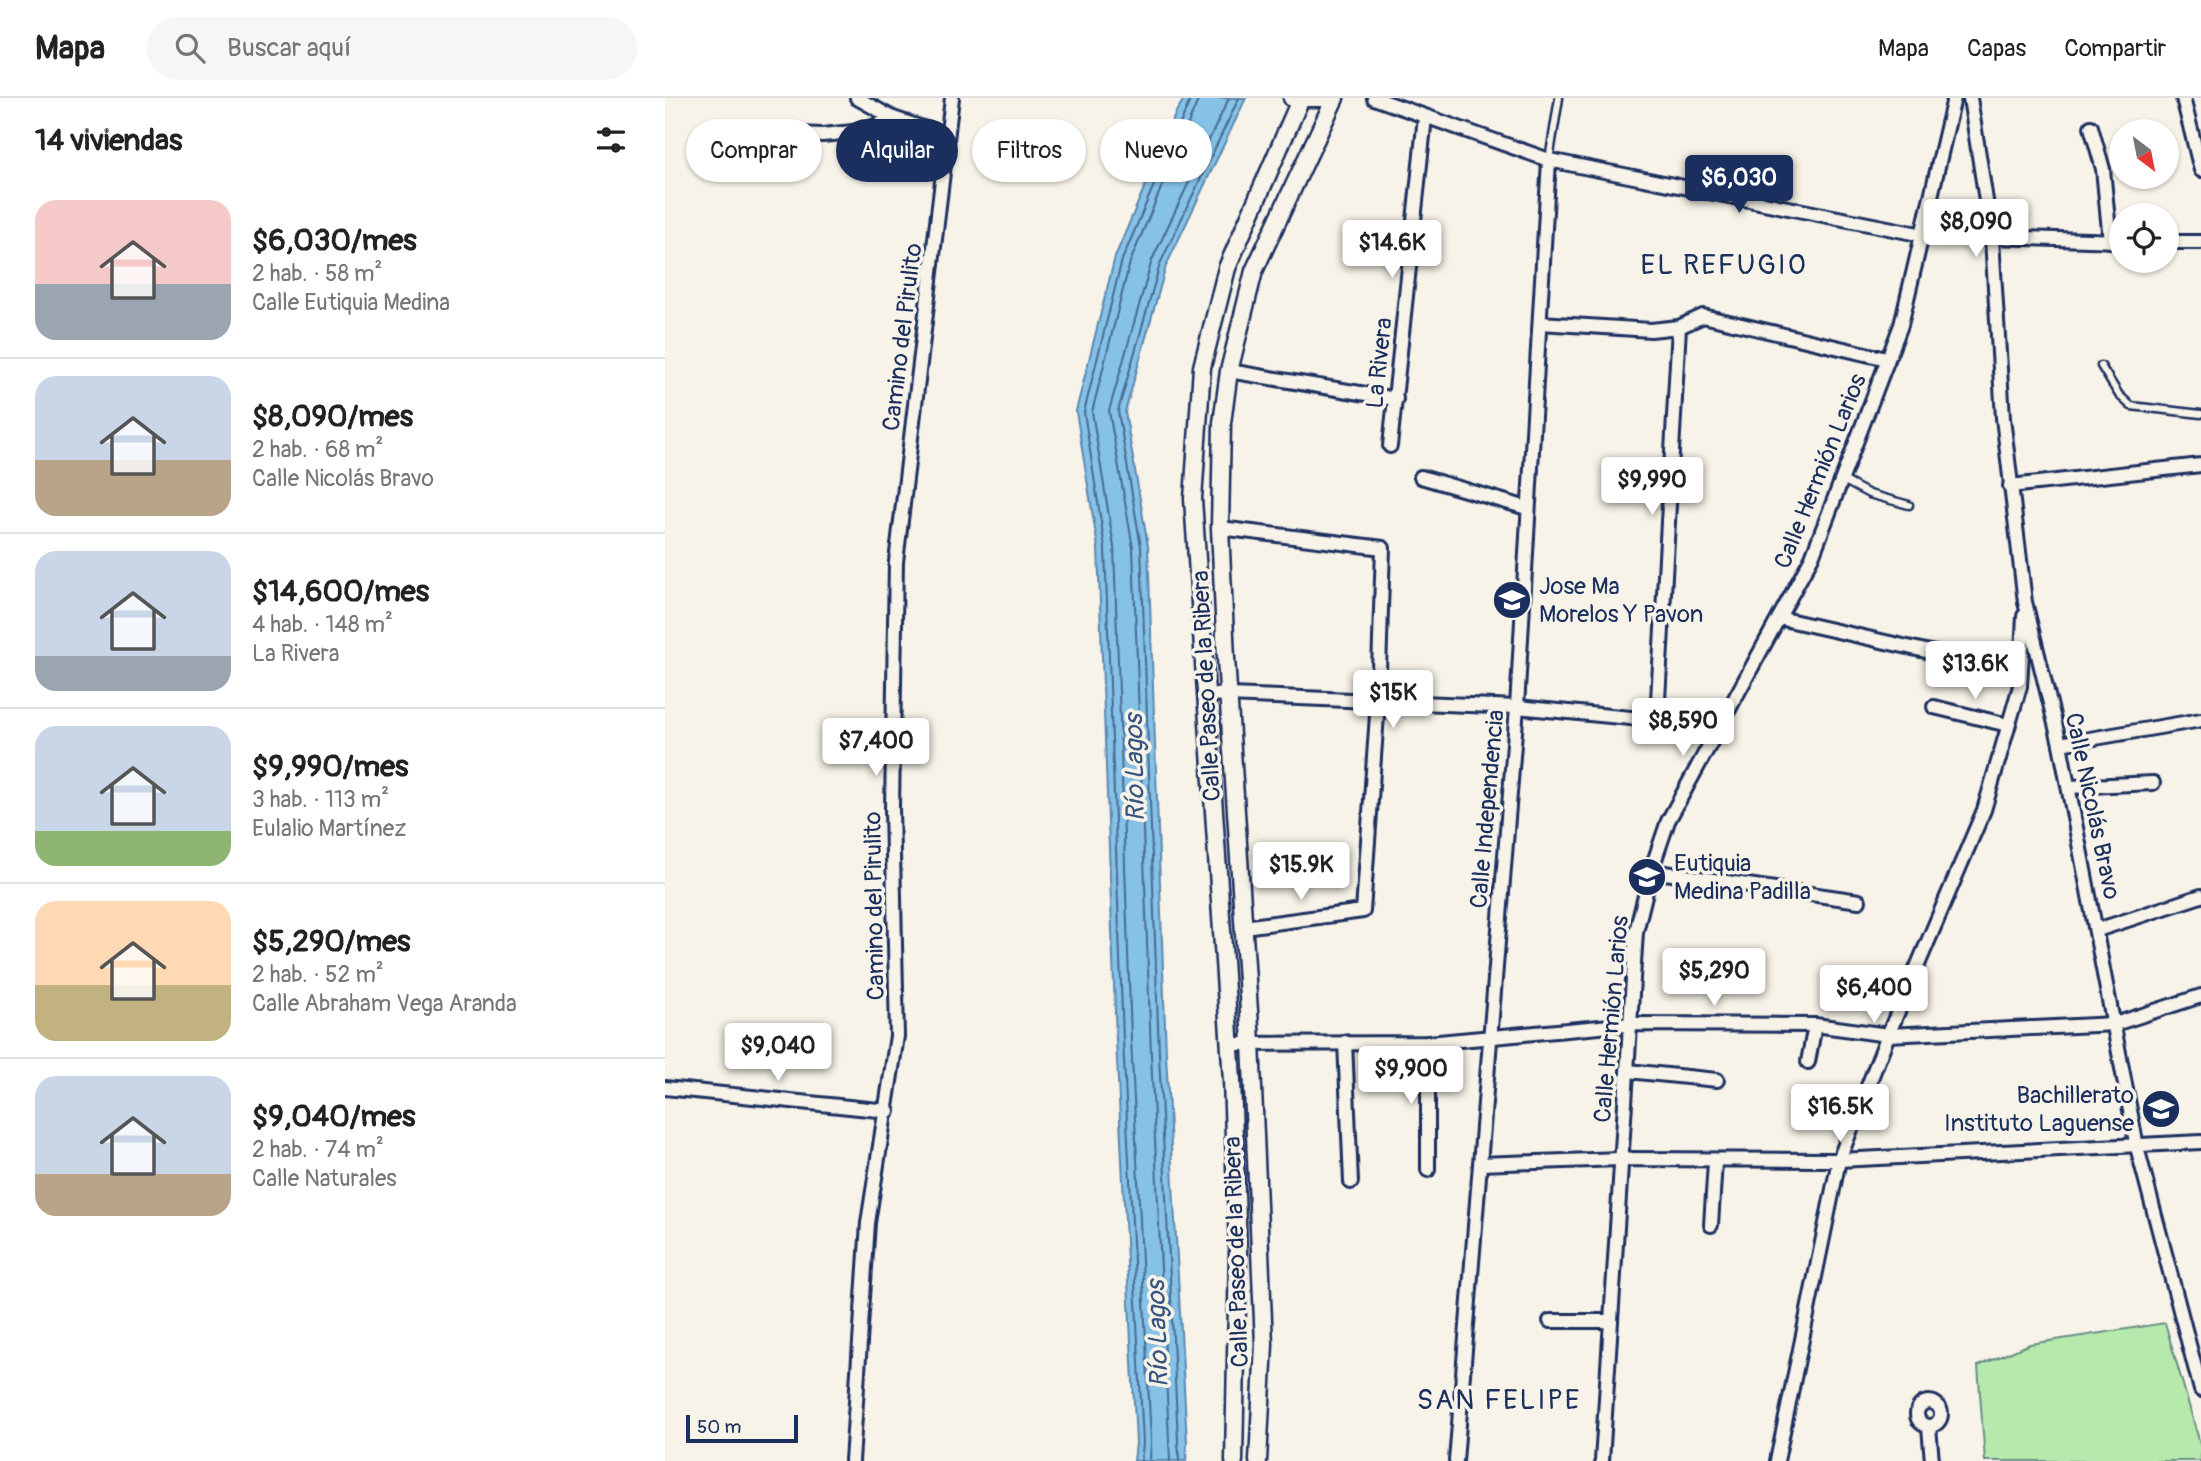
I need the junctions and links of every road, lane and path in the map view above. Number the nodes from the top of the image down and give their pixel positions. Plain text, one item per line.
1 (860, 98) edge
2 (952, 98) edge
3 (1291, 98) edge
4 (1301, 98) edge
5 (1327, 98) edge
6 (1335, 98) edge
7 (1374, 98) edge
8 (1559, 98) edge
9 (1954, 98) edge
10 (1970, 98) edge
11 (2183, 98) edge
12 (1425, 117) junction
13 (893, 118) junction
14 (896, 119) edge
15 (949, 119) edge
16 (2091, 127) dead end
17 (822, 135) edge
18 (1549, 160) junction
19 (2201, 170) edge
20 (941, 182) edge
21 (2109, 205) edge
22 (1923, 235) junction
23 (1991, 239) junction
24 (2109, 241) edge
25 (2179, 242) edge
26 (2201, 242) edge
27 (1540, 323) junction
28 (1679, 327) junction
29 (1887, 359) junction
30 (2101, 366) dead end
31 (1229, 371) junction
32 (1396, 399) junction
33 (2201, 414) edge
34 (1391, 446) dead end
35 (2201, 465) edge
36 (1422, 477) dead end
37 (1841, 479) junction
38 (2010, 486) junction
39 (1909, 505) dead end
40 (1527, 508) junction
41 (1220, 528) junction
42 (2025, 602) junction
43 (1779, 618) junction
44 (1939, 654) dead end
45 (2045, 681) junction
46 (2019, 686) junction
47 (1205, 694) junction
48 (1229, 694) junction
49 (1378, 701) junction
50 (1517, 707) junction
51 (1934, 707) dead end
52 (2201, 720) edge
53 (2008, 724) junction
54 (2060, 744) junction
55 (2153, 783) dead end
56 (2069, 788) junction
57 (1651, 871) junction
58 (2201, 896) edge
59 (1859, 901) dead end
60 (1244, 927) junction
61 (2097, 930) junction
62 (2201, 996) edge
63 (1632, 1024) junction
64 (2115, 1024) junction
65 (1815, 1025) junction
66 (1888, 1035) junction
67 (1489, 1038) junction
68 (1251, 1042) junction
69 (1345, 1042) junction
70 (1427, 1043) junction
71 (1229, 1044) junction
72 (1808, 1062) dead end
73 (1628, 1071) junction
74 (1717, 1080) dead end
75 (665, 1088) edge
76 (888, 1111) junction
77 (2201, 1142) edge
78 (2137, 1147) junction
79 (1620, 1159) junction
80 (1839, 1160) junction
81 (1715, 1162) junction
82 (1480, 1164) junction
83 (1428, 1170) dead end
84 (1351, 1182) dead end
85 (1711, 1225) dead end
86 (1550, 1321) dead end
87 (1611, 1321) junction
88 (2196, 1349) edge
89 (2201, 1390) edge
90 (1929, 1427) dead end
91 (852, 1461) edge
92 (1234, 1461) edge
93 (1258, 1461) edge
94 (1455, 1461) edge
95 (1602, 1461) edge
96 (1777, 1461) edge
97 (1932, 1461) edge

1 - 13 street
2 - 15 street, Camino del Pirulito
3 - 4 street
4 - 5 street
4 - 47 street, Calle Paseo de la Ribera
6 - 31 street, Calle Paseo de la Ribera
7 - 12 street
8 - 18 lane
9 - 22 street, Calle Hermión Larios
10 - 23 street, Calle Nicolás Bravo
11 - 19 street
12 - 18 street
12 - 32 street, La Rivera
13 - 14 street
13 - 17 street
16 - 21 street
18 - 22 street
18 - 27 street, Calle Independencia
20 - 76 street, Camino del Pirulito
22 - 23 street
22 - 29 street, Calle Hermión Larios
23 - 24 street
23 - 38 street, Calle Nicolás Bravo
25 - 26 street
27 - 28 street
27 - 40 street, Calle Independencia
28 - 29 street
28 - 50 street
29 - 37 street, Calle Hermión Larios
30 - 33 lane
31 - 32 street
31 - 41 street, Calle Paseo de la Ribera
32 - 34 street, La Rivera
35 - 38 street
36 - 40 street
37 - 39 lane
37 - 43 street, Calle Hermión Larios
38 - 42 street, Calle Nicolás Bravo
40 - 50 street, Calle Independencia
41 - 48 street, Calle Paseo de la Ribera
41 - 49 street
42 - 45 street, Calle Nicolás Bravo
42 - 46 street
43 - 44 street
43 - 57 street, Calle Hermión Larios
45 - 46 street
45 - 54 street, Calle Nicolás Bravo
46 - 53 street
47 - 48 street
47 - 71 street, Calle Paseo de la Ribera
48 - 49 street
48 - 60 street, Calle Paseo de la Ribera
49 - 50 street
49 - 60 street
50 - 67 street, Calle Independencia
51 - 53 street
52 - 54 street
53 - 66 street
54 - 56 street, Calle Nicolás Bravo
55 - 56 street
56 - 61 street, Calle Nicolás Bravo
57 - 59 street
57 - 63 street, Calle Hermión Larios
58 - 61 street
60 - 68 street, Calle Paseo de la Ribera
61 - 64 street, Calle Nicolás Bravo
62 - 64 street
63 - 65 street
63 - 67 street
63 - 73 street, Calle Hermión Larios
64 - 66 street
64 - 78 street, Calle Nicolás Bravo
65 - 66 street
65 - 72 street
66 - 80 street
67 - 70 street
67 - 82 street, Calle Independencia
68 - 69 street
68 - 71 street
68 - 93 street, Calle Paseo de la Ribera
69 - 70 street
69 - 84 street
70 - 83 street
71 - 92 street, Calle Paseo de la Ribera
73 - 74 street
73 - 79 street, Calle Hermión Larios
75 - 76 street
76 - 91 street, Camino del Pirulito
77 - 78 street
78 - 80 street
78 - 88 street, Calle Nicolás Bravo
79 - 81 street
79 - 82 street
79 - 87 street, Calle Hermión Larios
80 - 81 street
80 - 96 street
81 - 85 street
82 - 94 street, Calle Independencia
86 - 87 street
87 - 95 street, Calle Hermión Larios
88 - 89 street, Calle Nicolás Bravo
90 - 97 street

